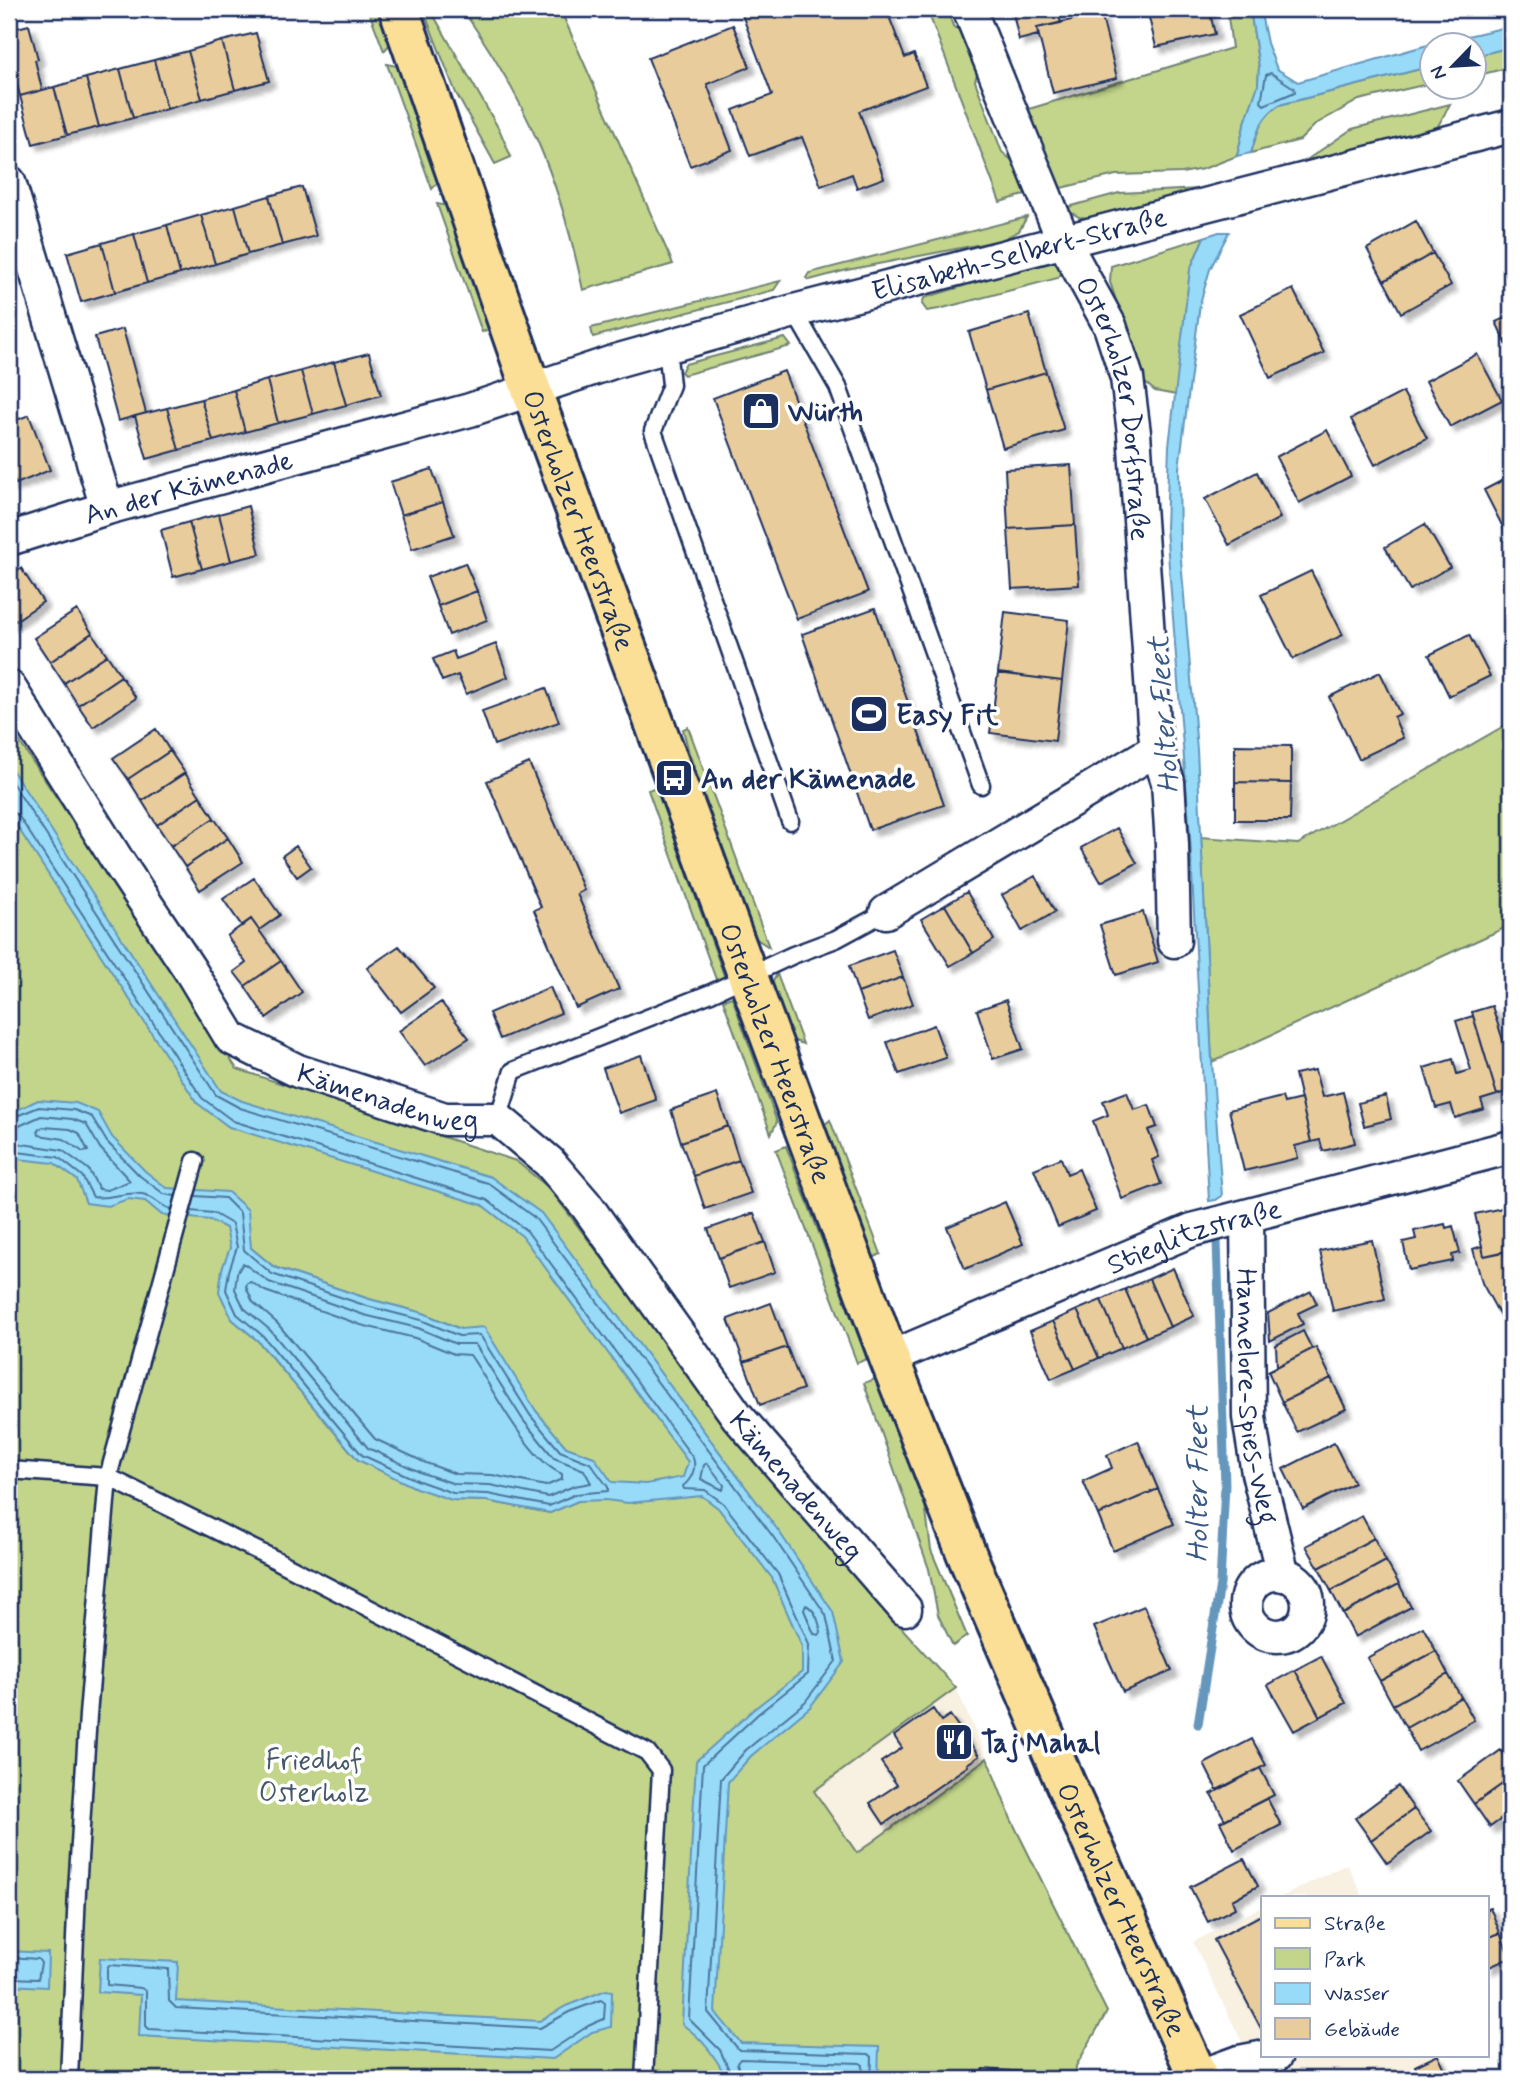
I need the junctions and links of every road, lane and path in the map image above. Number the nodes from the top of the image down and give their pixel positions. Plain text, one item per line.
1 (399, 9) edge
2 (969, 9) edge
3 (1511, 126) edge
4 (9, 181) edge
5 (1065, 242) junction
6 (794, 311) junction
7 (667, 347) junction
8 (531, 389) junction
9 (107, 508) junction
10 (9, 539) edge
11 (9, 687) edge
12 (1157, 749) junction
13 (981, 785) dead end
14 (790, 821) dead end
15 (886, 912) joint
16 (1174, 941) dead end
17 (747, 977) junction
18 (498, 1119) junction
19 (1511, 1147) edge
20 (195, 1161) dead end
21 (1247, 1217) junction
22 (889, 1358) junction
23 (9, 1470) edge
24 (107, 1477) junction
25 (1283, 1575) dead end
26 (905, 1609) dead end
27 (1271, 2056) edge
28 (1198, 2078) edge
29 (69, 2079) edge
30 (644, 2079) edge

1 - 8 main road, Osterholzer Heerstraße
2 - 5 street, Osterholzer Dorfstraße
3 - 5 street, Elisabeth-Selbert-Straße
4 - 9 street
5 - 6 street, Elisabeth-Selbert-Straße
5 - 12 street, Osterholzer Dorfstraße
6 - 7 street, Elisabeth-Selbert-Straße
6 - 13 lane
7 - 8 street, Elisabeth-Selbert-Straße
7 - 14 lane
8 - 9 street, An der Kämenade
8 - 17 main road, Osterholzer Heerstraße
9 - 10 street, An der Kämenade
11 - 18 street, Kämenadenweg
12 - 15 street
12 - 16 street, Osterholzer Dorfstraße
15 - 17 lane
17 - 18 lane
17 - 22 main road, Osterholzer Heerstraße
18 - 26 street, Kämenadenweg
19 - 21 street, Stieglitzstraße
20 - 24 lane
21 - 22 street, Stieglitzstraße
21 - 25 street, Hannelore-Spies-Weg
22 - 28 main road, Osterholzer Heerstraße
23 - 24 lane
24 - 29 lane
24 - 30 lane
27 - 28 street

